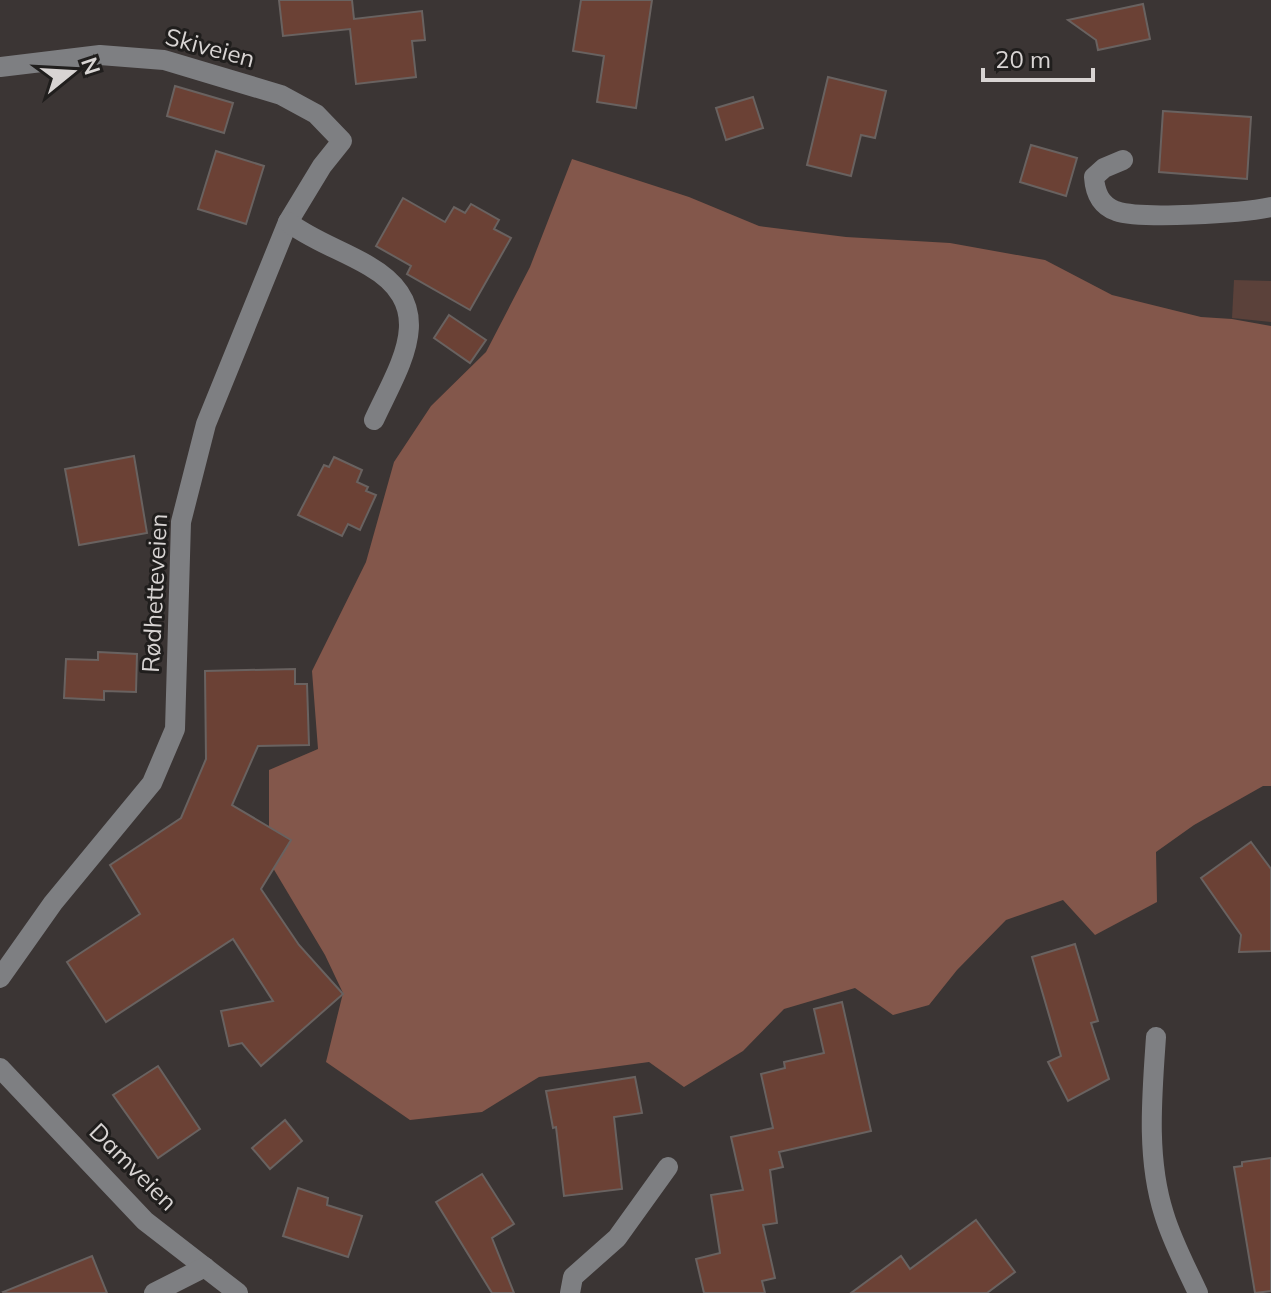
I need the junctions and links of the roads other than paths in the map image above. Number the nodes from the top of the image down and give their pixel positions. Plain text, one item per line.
1 (0, 67) edge
2 (342, 141) joint
3 (1123, 160) dead end
4 (1271, 207) edge
5 (288, 222) junction
6 (374, 420) dead end
7 (0, 978) edge
8 (1156, 1037) dead end
9 (0, 1068) edge
10 (668, 1167) dead end
11 (205, 1267) junction
12 (154, 1293) edge
13 (238, 1293) edge
14 (570, 1293) edge
15 (1198, 1293) edge

1 - 2 street, Skiveien
2 - 5 street, Rødhetteveien
3 - 4 street
5 - 6 street
5 - 7 street, Rødhetteveien
8 - 15 street
9 - 11 street, Damveien
10 - 14 street
11 - 12 street
11 - 13 street, Damveien

